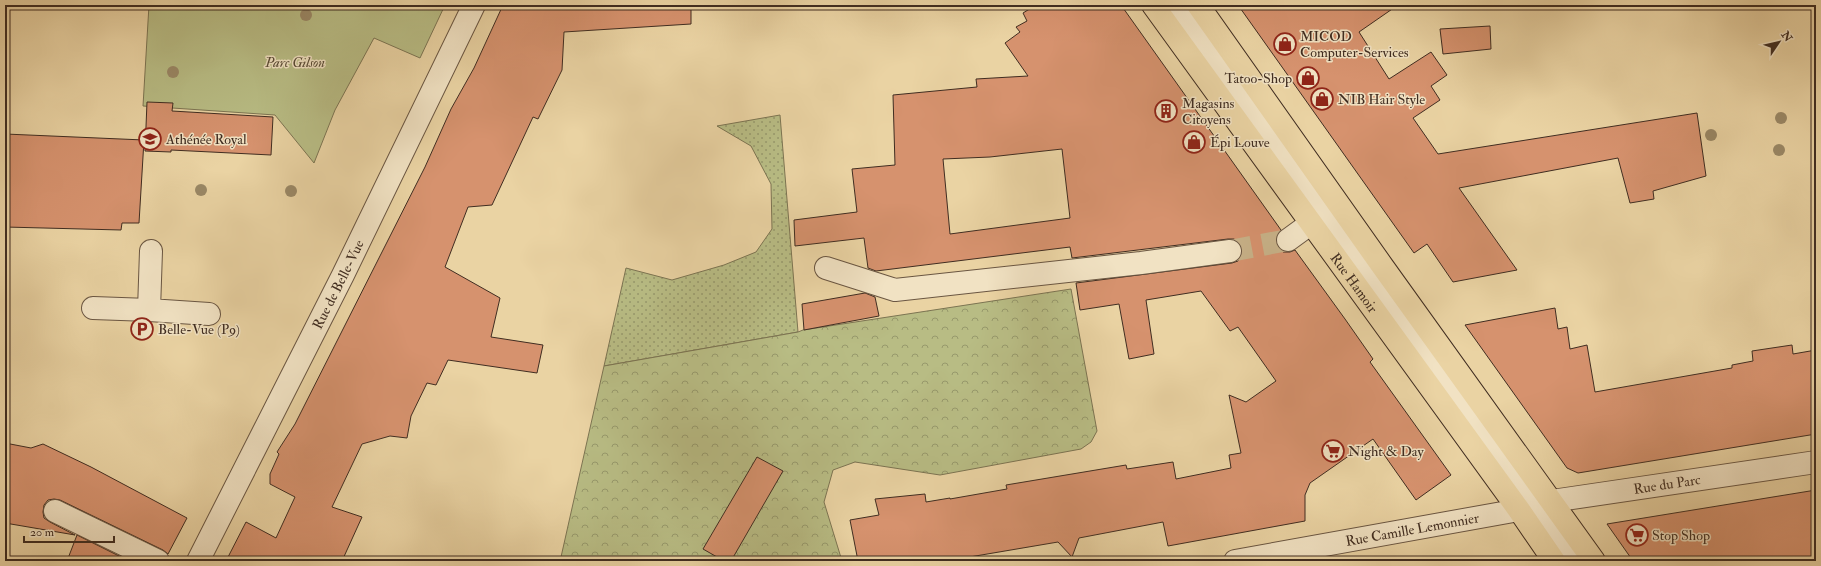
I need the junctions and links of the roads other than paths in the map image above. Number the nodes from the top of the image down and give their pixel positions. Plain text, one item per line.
1 (474, 5) edge
2 (1153, 5) edge
3 (1176, 5) edge
4 (1198, 5) edge
5 (1318, 218) junction
6 (1288, 240) tunnel mouth
7 (151, 251) dead end
8 (1230, 251) tunnel mouth
9 (826, 268) dead end
10 (93, 308) dead end
11 (149, 310) junction
12 (209, 314) dead end
13 (1816, 462) edge
14 (1535, 506) junction
15 (55, 511) dead end
16 (158, 561) edge
17 (198, 561) edge
18 (1235, 561) edge
19 (1554, 561) edge
20 (1574, 561) edge
21 (1594, 561) edge

1 - 17 street, Rue de Belle-Vue
2 - 5 main road, Rue Hamoir
3 - 5 street, Rue Hamoir
4 - 14 main road, Rue Hamoir
5 - 6 street
5 - 14 main road, Rue Hamoir
7 - 11 street
8 - 9 street
10 - 11 street
11 - 12 street
13 - 14 street, Rue du Parc
14 - 18 street, Rue Camille Lemonnier
14 - 19 main road, Rue Hamoir
14 - 20 street, Rue Hamoir
14 - 21 main road, Rue Hamoir
15 - 16 street

